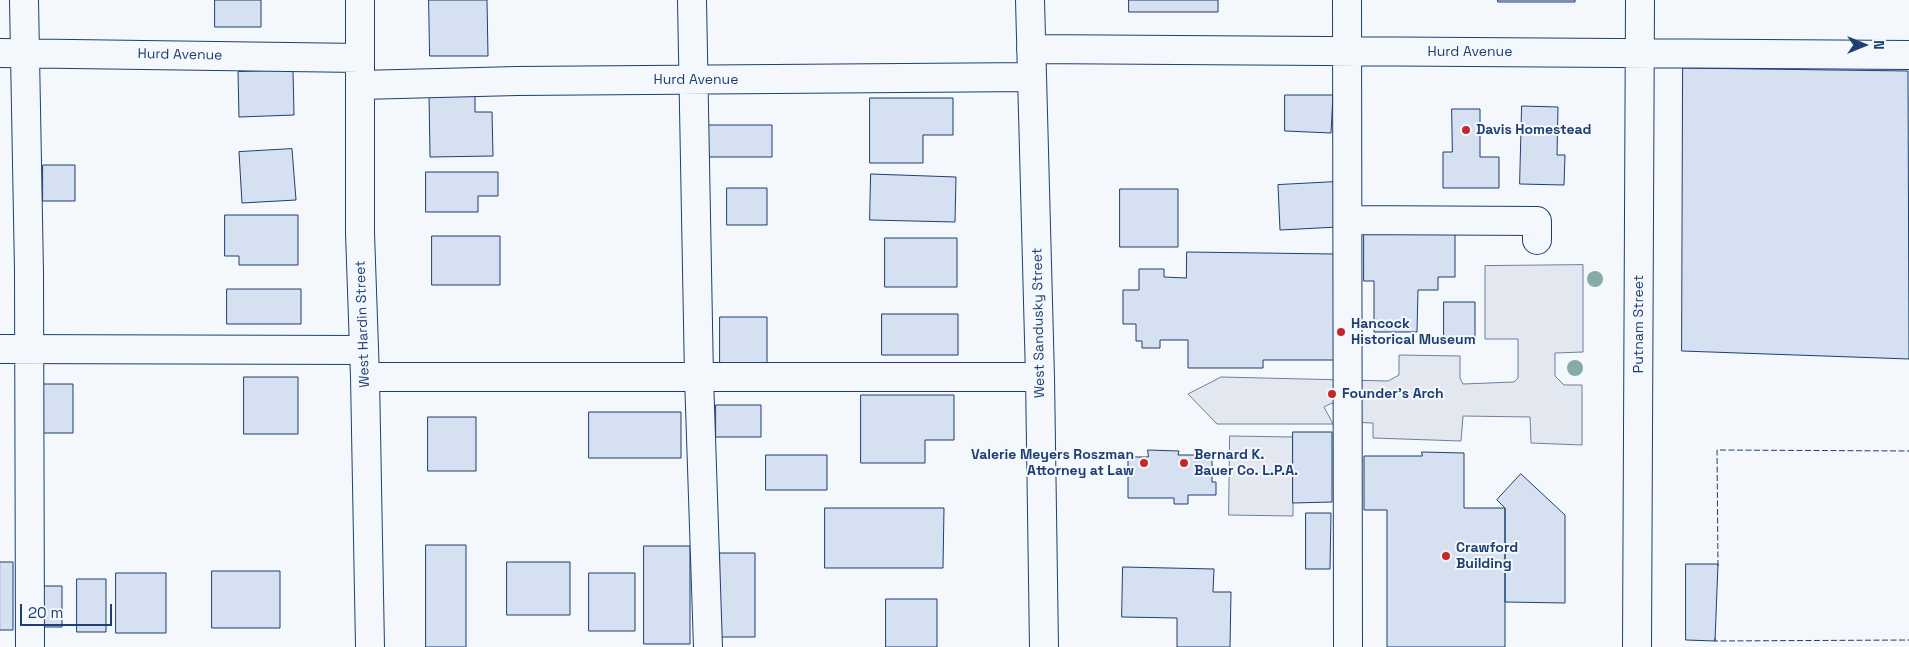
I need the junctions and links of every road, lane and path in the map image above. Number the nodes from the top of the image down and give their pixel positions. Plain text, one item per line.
1 (24, 0) edge
2 (360, 0) edge
3 (692, 0) edge
4 (1030, 0) edge
5 (1348, 0) edge
6 (1640, 0) edge
7 (1031, 50) junction
8 (1347, 51) junction
9 (12, 53) edge
10 (1640, 53) junction
11 (1909, 55) edge
12 (360, 58) junction
13 (1032, 77) junction
14 (693, 80) junction
15 (360, 85) junction
16 (1348, 220) junction
17 (1537, 240) dead end
18 (0, 349) edge
19 (28, 349) junction
20 (364, 350) junction
21 (365, 377) junction
22 (699, 377) junction
23 (1040, 377) junction
24 (30, 647) edge
25 (370, 647) edge
26 (708, 647) edge
27 (1044, 647) edge
28 (1348, 647) edge
29 (1637, 647) edge

1 - 9 street
2 - 12 street, West Hardin Street
3 - 14 street
4 - 7 street, West Sandusky Street
5 - 8 street
6 - 10 street, Putnam Street
7 - 8 street, Hurd Avenue
7 - 13 street, West Sandusky Street
8 - 10 street, Hurd Avenue
8 - 16 street
9 - 12 street, Hurd Avenue
9 - 19 street
10 - 11 street, Hurd Avenue
10 - 29 street, Putnam Street
12 - 15 street, West Hardin Street
13 - 14 street, Hurd Avenue
13 - 23 street, West Sandusky Street
14 - 15 street, Hurd Avenue
14 - 22 street
15 - 20 street, West Hardin Street
16 - 17 street
16 - 28 street
18 - 19 street
19 - 20 street
19 - 24 street
20 - 21 street, West Hardin Street
21 - 22 street
21 - 25 street, West Hardin Street
22 - 23 street
22 - 26 street
23 - 27 street, West Sandusky Street

